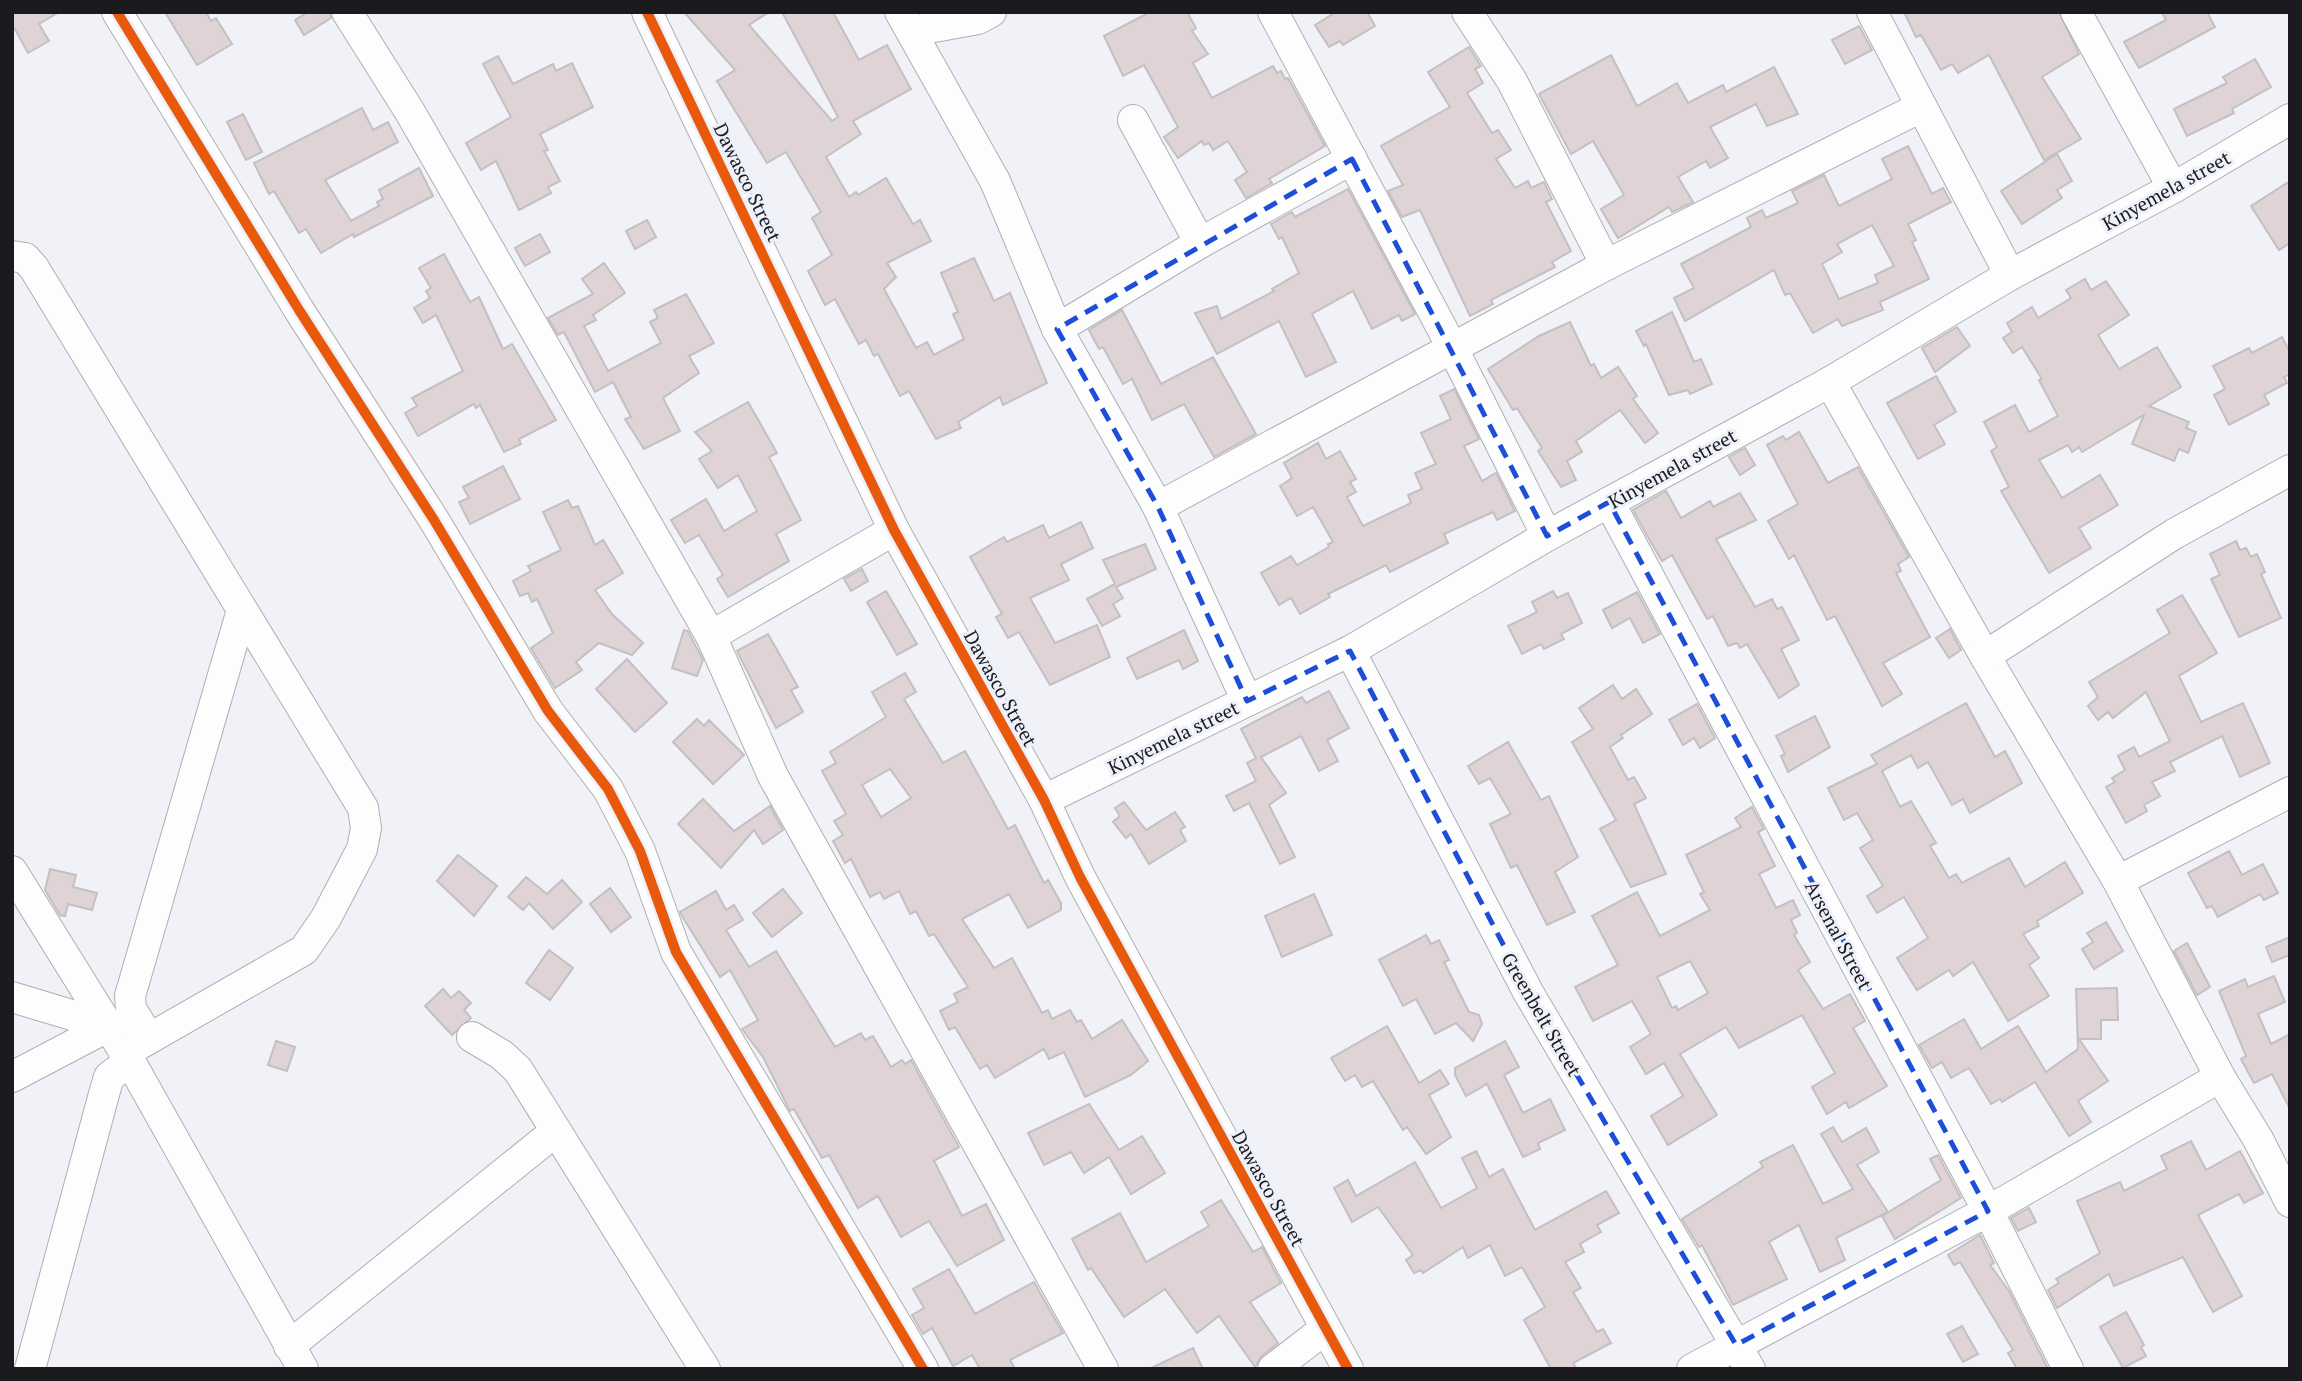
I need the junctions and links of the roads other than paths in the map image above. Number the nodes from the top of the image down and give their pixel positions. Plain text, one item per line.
1 (117, 12) edge
2 (348, 12) edge
3 (647, 12) edge
4 (991, 12) edge
5 (1273, 12) edge
6 (1467, 12) edge
7 (1871, 12) edge
8 (2076, 12) edge
9 (906, 22) edge
10 (1921, 107) junction
11 (2290, 118) edge
12 (1133, 120) dead end
13 (1352, 159) junction
14 (2173, 188) junction
15 (1200, 243) junction
16 (12, 256) edge
17 (1606, 265) junction
18 (2010, 275) junction
19 (1057, 329) junction
20 (1453, 349) junction
21 (1830, 382) junction
22 (2290, 470) edge
23 (1609, 502) junction
24 (1158, 507) junction
25 (894, 530) junction
26 (1547, 536) junction
27 (242, 610) junction
28 (711, 636) junction
29 (1350, 651) junction
30 (1985, 656) junction
31 (1247, 701) junction
32 (2290, 792) edge
33 (1044, 800) junction
34 (12, 871) edge
35 (2118, 881) junction
36 (12, 997) edge
37 (102, 1029) junction
38 (472, 1037) dead end
39 (135, 1051) junction
40 (12, 1077) edge
41 (2220, 1077) junction
42 (556, 1131) junction
43 (2290, 1202) edge
44 (1988, 1211) junction
45 (1325, 1329) junction
46 (296, 1357) edge
47 (1743, 1357) edge
48 (30, 1369) edge
49 (705, 1369) edge
50 (923, 1369) edge
51 (1103, 1369) edge
52 (1273, 1369) edge
53 (1349, 1369) edge
54 (1692, 1369) edge
55 (2068, 1369) edge

1 - 50 street
2 - 28 street
3 - 25 street, Dawasco Street
4 - 9 street
5 - 13 street
6 - 17 street
7 - 10 street
8 - 14 street
9 - 19 street
10 - 17 street
10 - 18 street
11 - 14 street, Kinyemela street
12 - 15 street
13 - 15 street
13 - 20 street
14 - 18 street, Kinyemela street
15 - 19 street
16 - 27 street
17 - 20 street
18 - 21 street, Kinyemela street
19 - 24 street
20 - 24 street
20 - 26 street
21 - 23 street, Kinyemela street
21 - 30 street
22 - 30 street
23 - 26 street, Kinyemela street
23 - 44 street, Arsenal Street
24 - 31 street
25 - 28 street
25 - 33 street, Dawasco Street
26 - 29 street, Kinyemela street
27 - 39 street
27 - 39 street
28 - 51 street
29 - 31 street, Kinyemela street
29 - 47 street, Greenbelt Street
30 - 35 street
31 - 33 street, Kinyemela street
32 - 35 street
33 - 45 street, Dawasco Street
34 - 37 street
35 - 41 street
36 - 37 street
37 - 39 street
37 - 40 street
38 - 42 street
39 - 46 street
39 - 48 street
41 - 43 street
41 - 44 street
42 - 46 street
42 - 49 street
44 - 47 street
44 - 55 street, Arsenal Street
45 - 52 street
45 - 53 street, Dawasco Street
47 - 54 street

